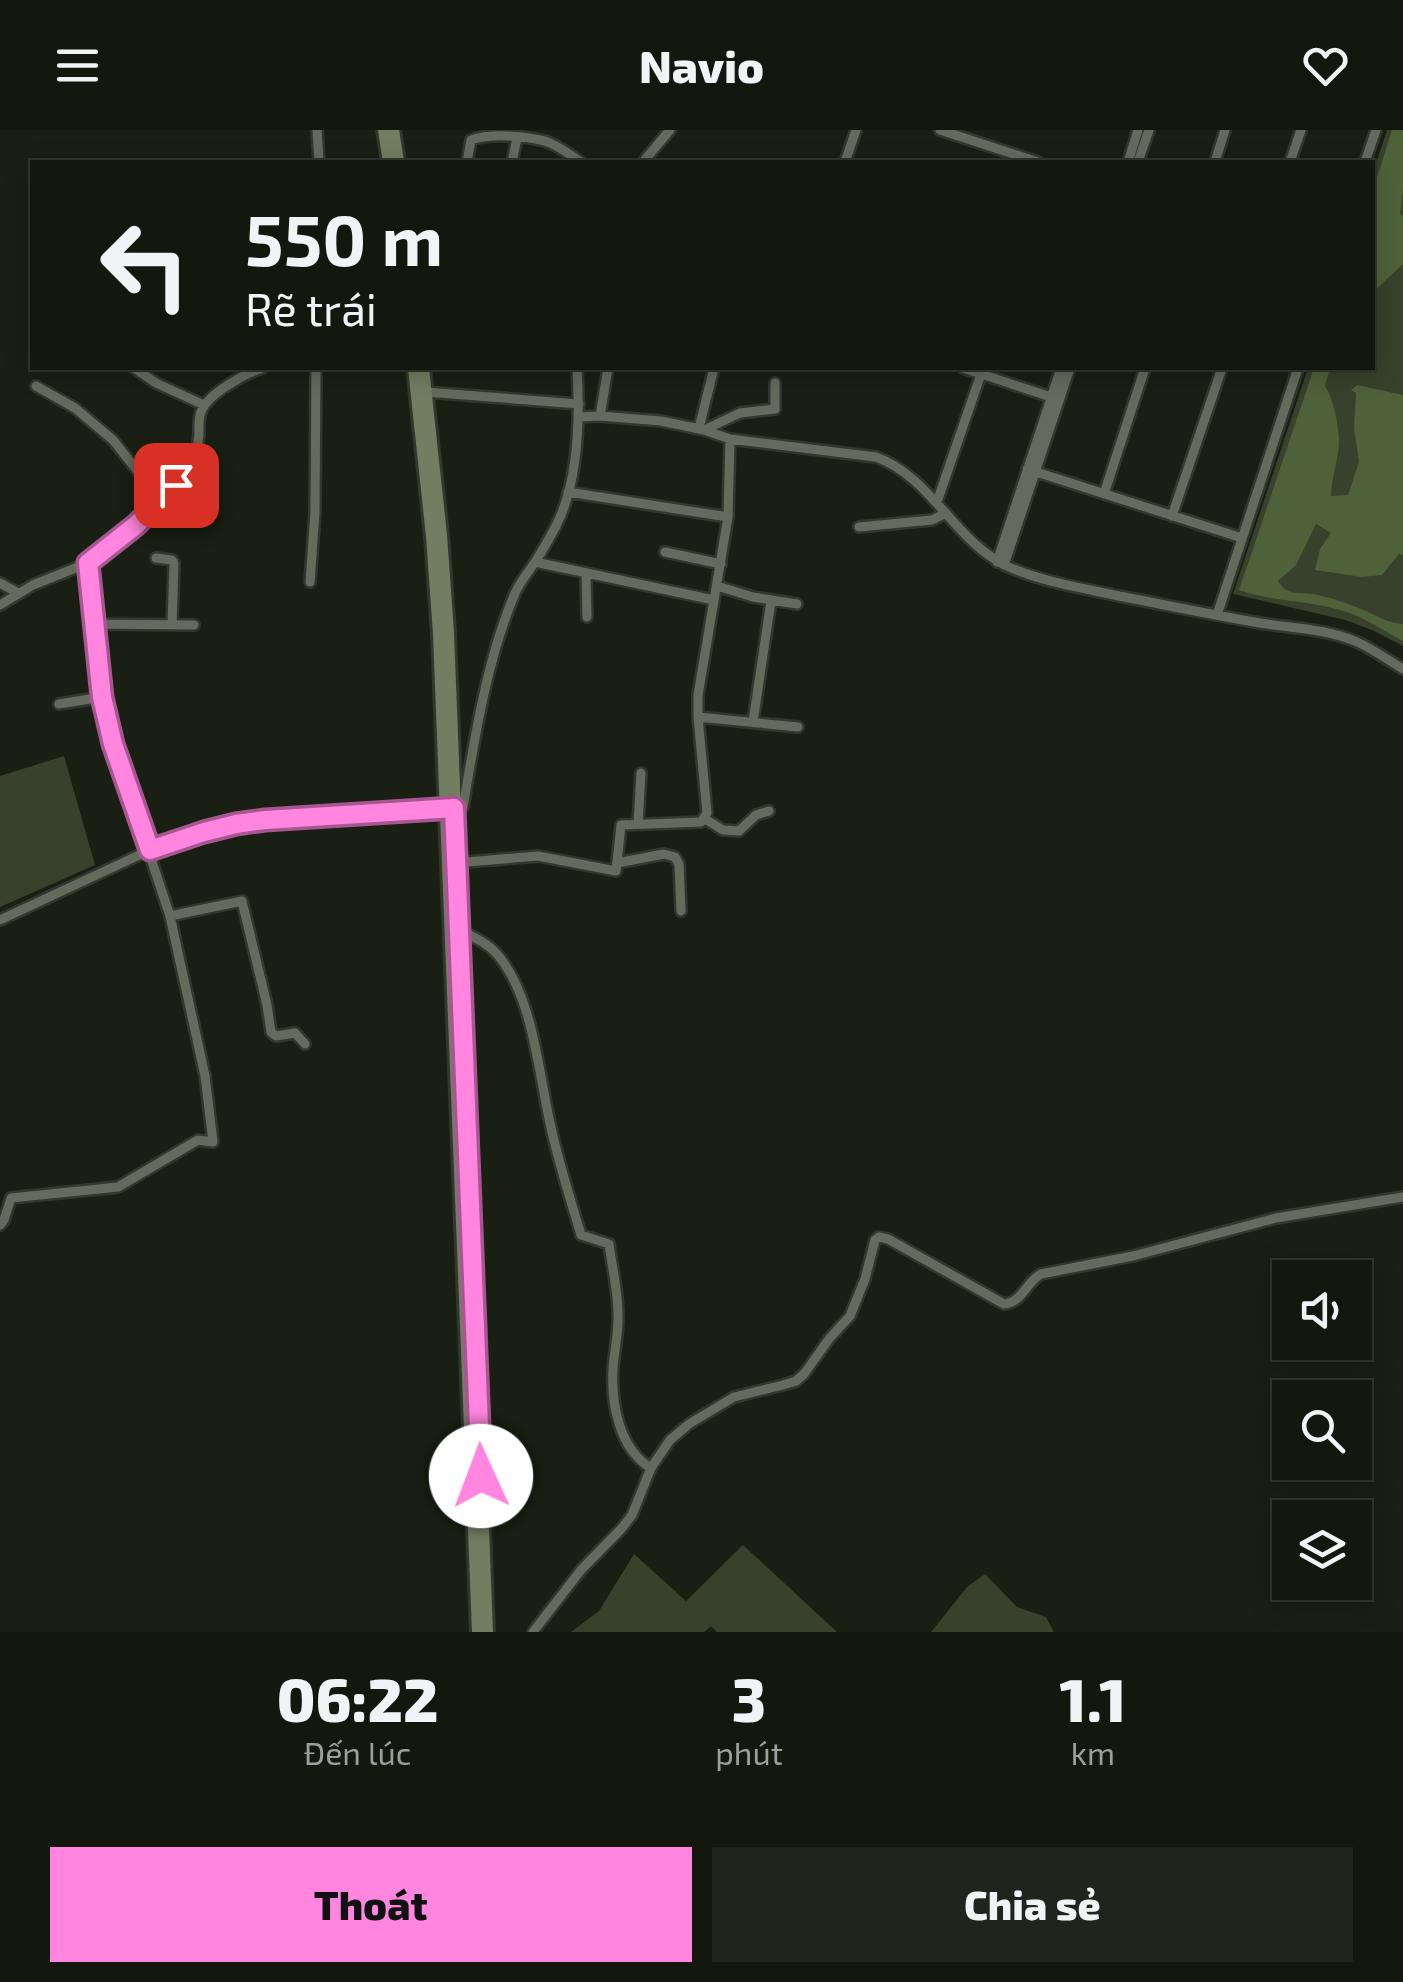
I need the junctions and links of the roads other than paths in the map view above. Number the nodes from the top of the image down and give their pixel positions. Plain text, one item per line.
1 (317, 130) edge
2 (384, 130) edge
3 (393, 130) edge
4 (670, 130) edge
5 (856, 130) edge
6 (940, 130) edge
7 (1138, 130) edge
8 (1149, 130) edge
9 (1226, 130) edge
10 (1301, 130) edge
11 (1376, 130) edge
12 (516, 138) junction
13 (320, 160) edge
14 (389, 160) edge
15 (398, 160) edge
16 (467, 160) edge
17 (512, 160) edge
18 (578, 160) edge
19 (645, 160) edge
20 (846, 160) edge
21 (1032, 160) edge
22 (1129, 160) edge
23 (1139, 160) edge
24 (1216, 160) edge
25 (1291, 160) edge
26 (1366, 160) edge
27 (137, 370) edge
28 (246, 370) edge
29 (316, 370) edge
30 (414, 370) edge
31 (423, 370) edge
32 (577, 370) edge
33 (608, 370) edge
34 (714, 370) edge
35 (969, 370) edge
36 (1059, 370) edge
37 (1069, 370) edge
38 (1144, 370) edge
39 (1221, 370) edge
40 (1297, 370) edge
41 (982, 374) junction
42 (775, 383) dead end
43 (36, 386) dead end
44 (426, 392) junction
45 (1051, 397) junction
46 (579, 404) junction
47 (204, 405) junction
48 (600, 416) junction
49 (579, 417) junction
50 (702, 429) junction
51 (730, 439) junction
52 (1031, 471) junction
53 (568, 492) junction
54 (1104, 494) junction
55 (161, 501) junction
56 (937, 502) junction
57 (946, 513) junction
58 (1172, 516) junction
59 (728, 517) junction
60 (859, 528) dead end
61 (1242, 538) junction
62 (665, 552) dead end
63 (156, 558) dead end
64 (535, 562) junction
65 (88, 563) junction
66 (1001, 563) junction
67 (721, 564) junction
68 (586, 575) junction
69 (310, 582) dead end
70 (0, 583) edge
71 (716, 586) junction
72 (18, 593) junction
73 (714, 600) junction
74 (772, 600) junction
75 (798, 604) dead end
76 (0, 605) edge
77 (1217, 615) junction
78 (587, 616) dead end
79 (94, 624) junction
80 (172, 625) junction
81 (194, 625) dead end
82 (1402, 669) edge
83 (102, 697) junction
84 (59, 704) dead end
85 (698, 717) junction
86 (753, 722) junction
87 (798, 727) dead end
88 (640, 774) dead end
89 (450, 808) junction
90 (769, 811) dead end
91 (705, 819) junction
92 (638, 824) junction
93 (150, 850) junction
94 (617, 863) junction
95 (452, 864) junction
96 (681, 911) dead end
97 (170, 916) junction
98 (0, 920) edge
99 (455, 930) junction
100 (305, 1044) dead end
101 (1403, 1197) edge
102 (0, 1225) edge
103 (650, 1468) junction
104 (478, 1632) edge
105 (487, 1632) edge
106 (533, 1632) edge

1 - 13 street
2 - 14 main road
3 - 15 main road
4 - 19 street
5 - 20 street
6 - 21 street
7 - 22 street
8 - 23 street
9 - 24 street
10 - 25 street
11 - 26 street
12 - 16 street
12 - 17 street
12 - 18 street
27 - 47 street
28 - 47 street
29 - 69 street
30 - 89 main road
31 - 44 main road
32 - 46 street
33 - 48 street
34 - 50 street
35 - 41 street
36 - 45 street
37 - 52 street
38 - 54 street
39 - 58 street
40 - 61 street
41 - 45 street
41 - 56 street
42 - 50 street
43 - 55 street
44 - 46 street
44 - 89 main road
45 - 52 street
46 - 49 street
47 - 55 street
48 - 49 street
48 - 50 street
49 - 53 street
50 - 51 street
51 - 56 street
51 - 59 street
52 - 54 street
52 - 66 street
53 - 59 street
53 - 64 street
54 - 58 street
55 - 65 street
56 - 57 street
57 - 60 street
57 - 66 street
58 - 61 street
59 - 67 street
61 - 77 street
62 - 67 street
63 - 80 street
64 - 68 street
64 - 89 street
65 - 72 street
65 - 79 street
66 - 77 street
67 - 71 street
68 - 73 street
68 - 78 street
70 - 72 street
71 - 73 street
71 - 74 street
72 - 76 street
73 - 85 street
74 - 75 street
74 - 86 street
77 - 82 street
79 - 80 street
79 - 83 street
80 - 81 street
83 - 84 street
83 - 93 street
85 - 86 street
85 - 91 street
86 - 87 street
88 - 92 street
89 - 93 street
89 - 95 main road
90 - 91 street
91 - 92 street
92 - 94 street
93 - 97 street
93 - 98 street
94 - 95 street
94 - 96 street
95 - 99 main road
97 - 100 street
97 - 102 street
99 - 103 street
99 - 104 main road
99 - 105 main road
101 - 103 street
103 - 106 street

